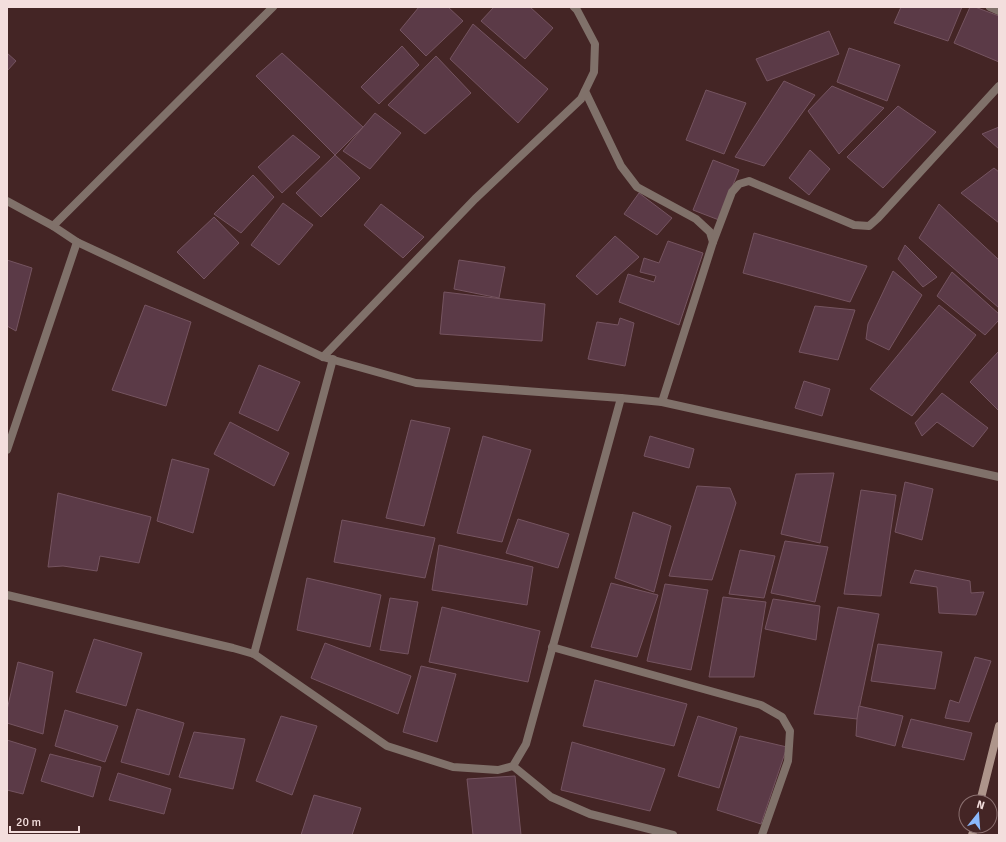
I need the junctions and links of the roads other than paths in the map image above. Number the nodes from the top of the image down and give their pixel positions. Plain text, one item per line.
1 (272, 7) edge
2 (574, 7) edge
3 (990, 7) edge
4 (999, 11) edge
5 (999, 86) edge
6 (585, 91) junction
7 (7, 201) edge
8 (53, 226) junction
9 (77, 242) junction
10 (713, 242) junction
11 (323, 357) junction
12 (333, 359) junction
13 (621, 398) junction
14 (662, 402) junction
15 (7, 450) edge
16 (999, 477) edge
17 (7, 595) edge
18 (552, 647) junction
19 (254, 654) junction
20 (999, 726) edge
21 (513, 766) junction
22 (982, 794) edge
23 (673, 835) edge
24 (762, 835) edge

1 - 8 street
2 - 6 street
3 - 4 street
5 - 10 street
6 - 10 street
6 - 11 street
7 - 8 street
8 - 9 street
9 - 11 street
9 - 15 street
10 - 14 street
11 - 12 street
12 - 13 street
12 - 19 street
13 - 14 street
13 - 18 street
14 - 16 street
17 - 19 street
18 - 21 street
18 - 24 street
19 - 21 street
20 - 22 main road
21 - 23 street

